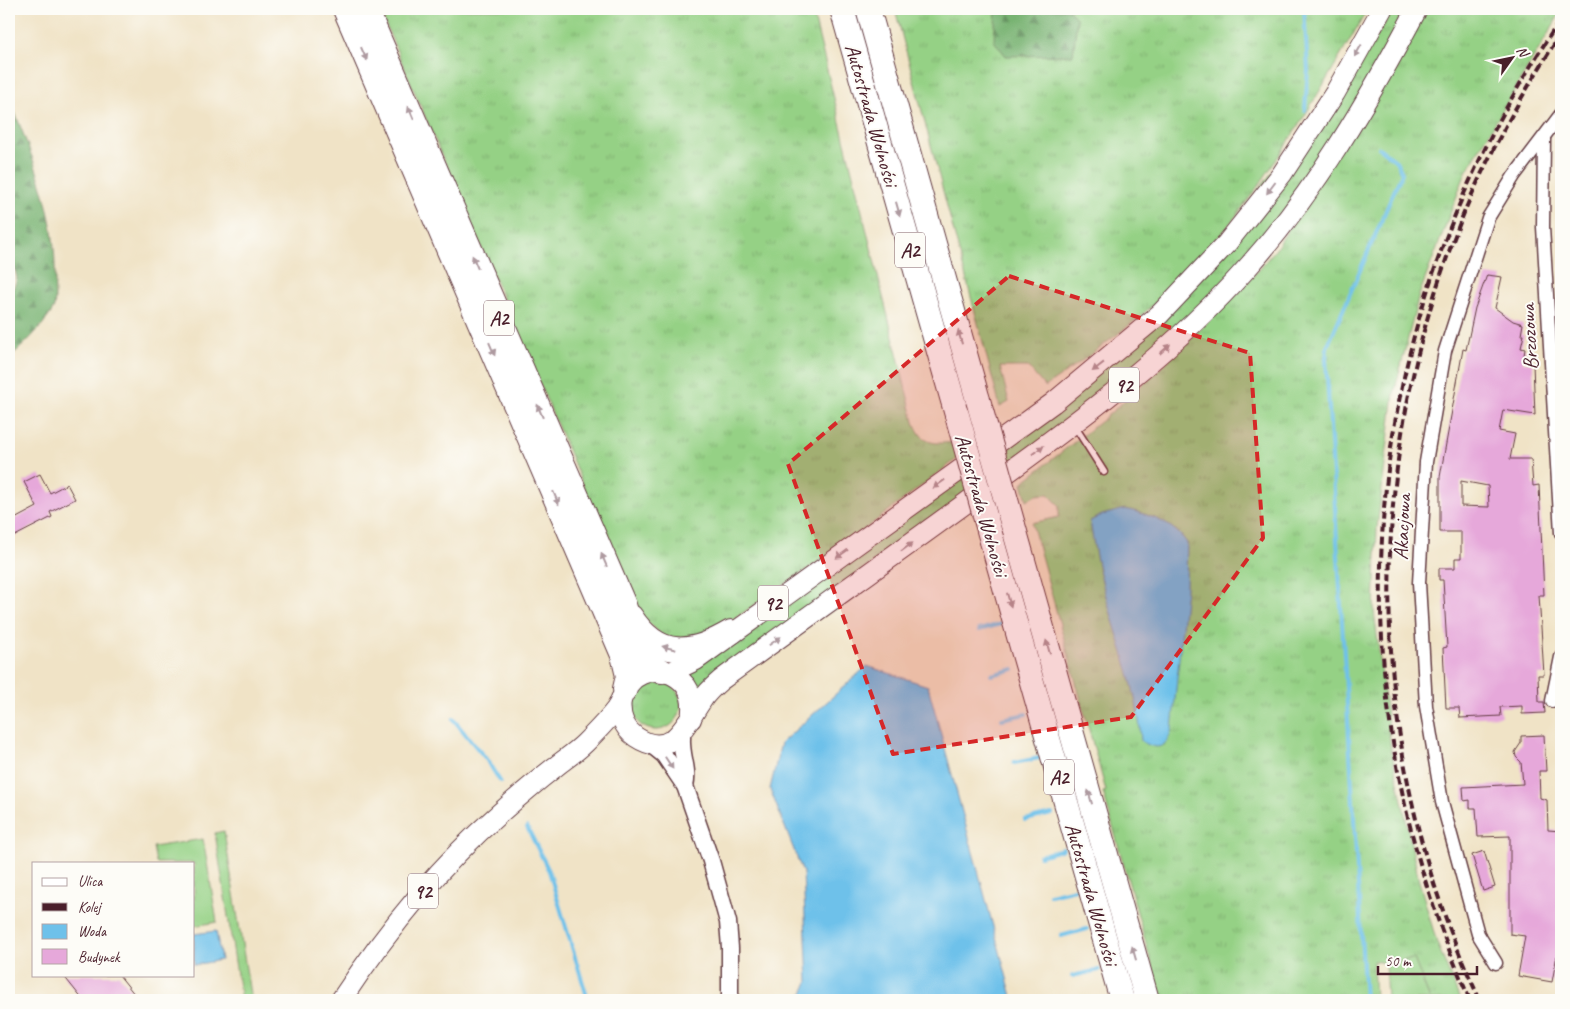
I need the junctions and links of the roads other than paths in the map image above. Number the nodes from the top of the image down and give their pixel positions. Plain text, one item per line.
1 (345, 9) edge
2 (366, 9) edge
3 (842, 9) edge
4 (868, 9) edge
5 (884, 9) edge
6 (1382, 9) edge
7 (1417, 9) edge
8 (1561, 114) edge
9 (1544, 138) junction
10 (912, 164) junction
11 (1073, 424) junction
12 (1104, 472) dead end
13 (1561, 533) edge
14 (624, 605) junction
15 (731, 632) junction
16 (1561, 656) edge
17 (666, 672) junction
18 (623, 694) junction
19 (1552, 701) dead end
20 (687, 726) junction
21 (641, 739) junction
22 (584, 744) junction
23 (685, 786) junction
24 (1496, 963) dead end
25 (341, 1000) edge
26 (730, 1000) edge
27 (1122, 1000) edge
28 (1147, 1000) edge

1 -> 18 highway, A2
14 -> 2 highway, A2
3 -> 27 highway, Autostrada Wolności / A2, bridge
4 - 10 highway, Autostrada Wolności / A2
5 - 10 highway, A2
6 -> 15 main road, 92
11 -> 7 main road, 92
8 - 9 street, Akacjowa
9 - 13 street, Brzozowa
9 - 24 street, Akacjowa
28 -> 10 highway, Autostrada Wolności / A2, bridge
11 - 12 lane
20 -> 11 main road, 92
15 -> 14 highway, A2
14 - 17 highway, A2
15 - 17 main road, 92
16 - 19 street
17 - 18 main road, 92
17 - 20 main road
18 - 21 main road
18 - 22 main road, 92
20 - 21 main road, 92
20 - 23 street
21 - 22 main road, 92
21 -> 23 street
22 - 25 main road, 92
23 - 26 street

